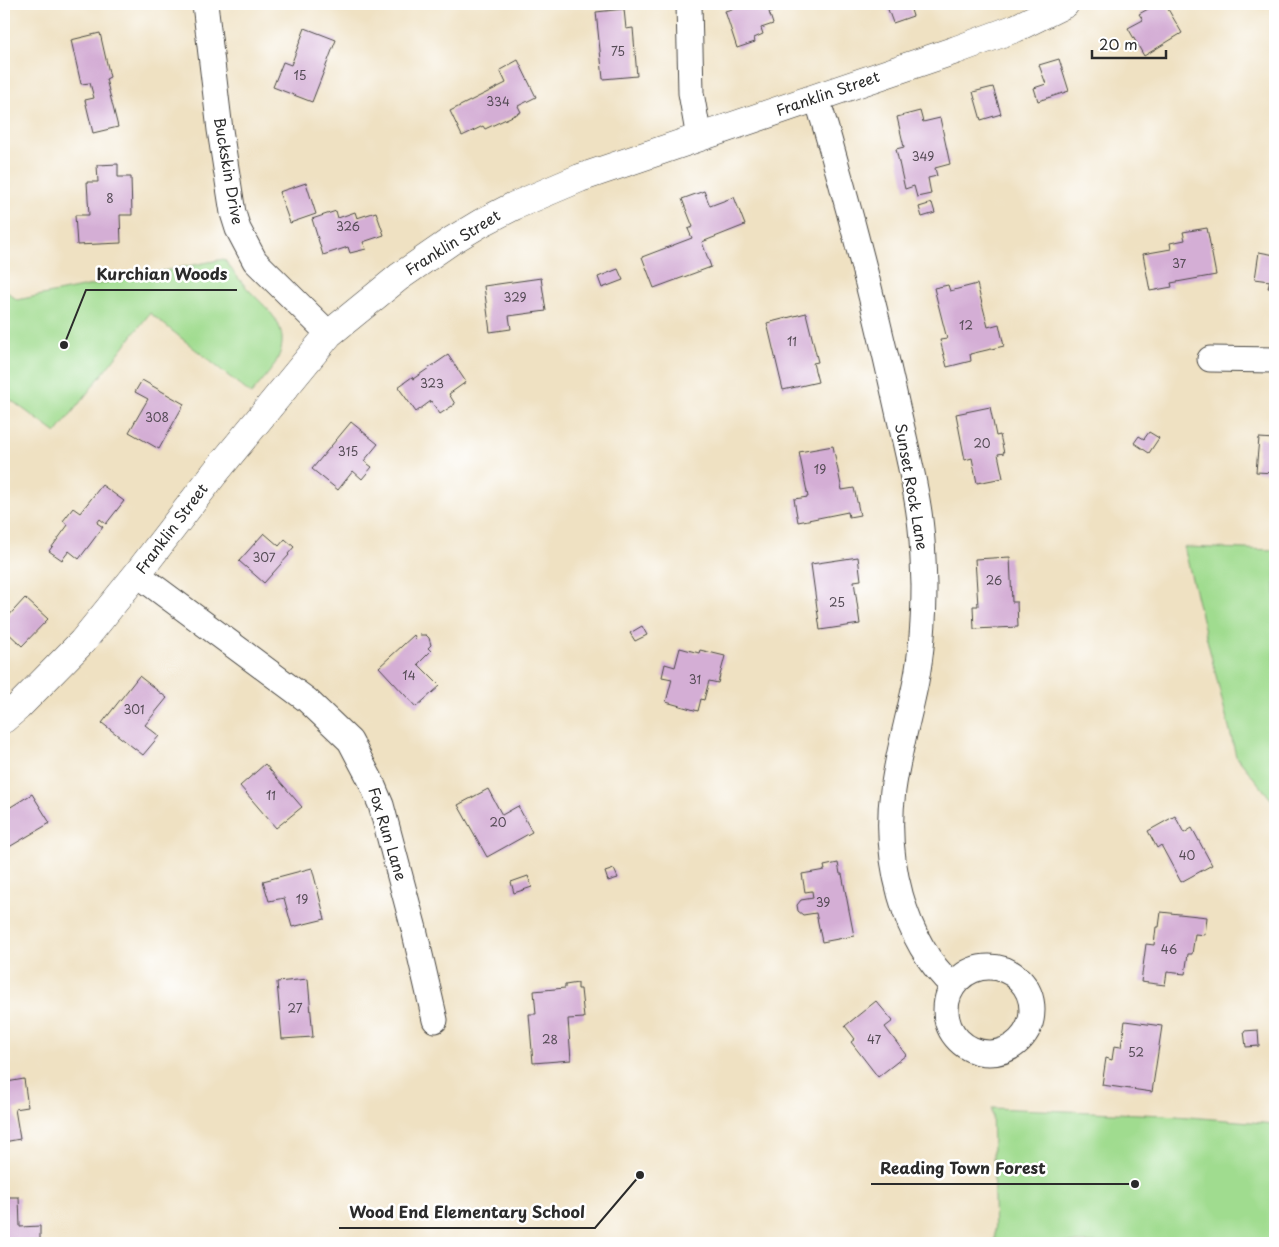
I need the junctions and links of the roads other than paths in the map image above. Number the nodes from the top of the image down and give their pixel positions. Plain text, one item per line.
1 (205, 4) edge
2 (689, 4) edge
3 (1065, 4) edge
4 (817, 98) junction
5 (698, 138) junction
6 (329, 334) junction
7 (1210, 359) dead end
8 (1275, 360) edge
9 (138, 574) junction
10 (4, 719) edge
11 (952, 986) dead end
12 (435, 1020) dead end

1 - 6 street, Buckskin Drive
2 - 5 street
3 - 4 main road, Franklin Street
4 - 5 main road, Franklin Street
4 - 11 street, Sunset Rock Lane
5 - 6 main road, Franklin Street
6 - 9 main road, Franklin Street
7 - 8 street
9 - 10 main road, Franklin Street
9 - 12 street, Fox Run Lane

